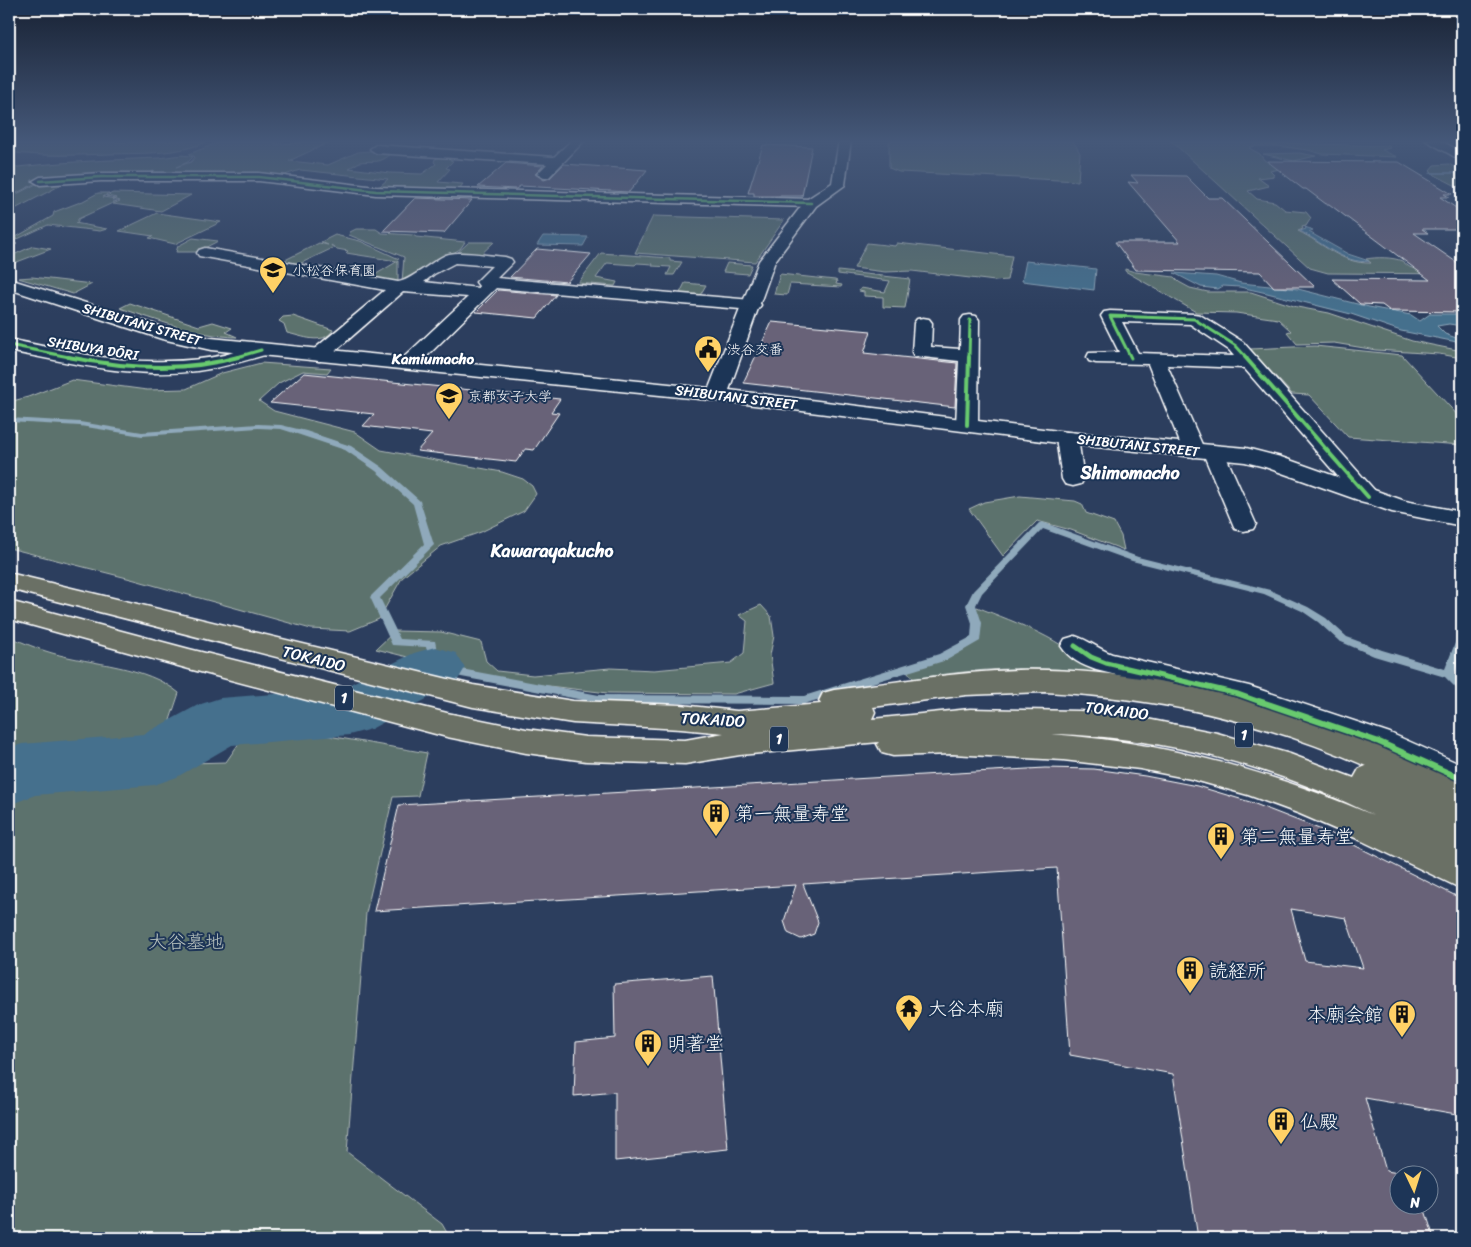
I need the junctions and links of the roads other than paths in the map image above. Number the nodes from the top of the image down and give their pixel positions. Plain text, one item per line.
1 (637, 198) edge
2 (818, 198) edge
3 (811, 203) junction
4 (205, 253) dead end
5 (9, 284) edge
6 (404, 287) junction
7 (487, 288) junction
8 (752, 305) junction
9 (970, 320) dead end
10 (923, 323) dead end
11 (9, 345) edge
12 (261, 350) junction
13 (319, 355) junction
14 (970, 356) junction
15 (1096, 357) dead end
16 (1130, 358) junction
17 (1155, 359) junction
18 (1251, 362) junction
19 (409, 363) junction
20 (717, 394) junction
21 (967, 425) junction
22 (1067, 438) junction
23 (1204, 451) junction
24 (1074, 479) dead end
25 (1368, 497) junction
26 (1462, 519) edge
27 (1244, 524) dead end
28 (9, 581) edge
29 (9, 610) edge
30 (1075, 646) dead end
31 (1028, 702) junction
32 (685, 752) junction
33 (1462, 778) edge
34 (1462, 796) edge
35 (1462, 820) edge
36 (1462, 842) edge
37 (1462, 873) edge

1 - 3 street
2 - 3 street
3 - 8 street
4 - 6 street
5 - 12 street, SHIBUTANI STREET
6 - 7 street
6 - 7 street
6 - 13 street
7 - 8 street
7 - 19 street
8 - 20 street
9 - 14 street
10 - 14 street
11 - 12 street, SHIBUYA DŌRI
12 - 13 street, SHIBUTANI STREET
13 - 19 street, SHIBUTANI STREET
14 - 21 street
15 - 16 street
16 - 17 street
16 - 18 street
17 - 18 street
17 - 23 street
18 - 25 street
19 - 20 street, SHIBUTANI STREET
20 - 21 street, SHIBUTANI STREET
21 - 22 street, SHIBUTANI STREET
22 - 23 street, SHIBUTANI STREET
22 - 24 street
23 - 25 street, SHIBUTANI STREET
23 - 27 street
25 - 26 street, SHIBUTANI STREET
28 - 31 highway, TOKAIDO / 1
29 - 32 highway, TOKAIDO / 1
30 - 33 street
31 - 32 highway, TOKAIDO / 1
31 - 34 highway, 1
31 - 35 highway, TOKAIDO / 1
31 - 36 highway, TOKAIDO / 1
32 - 37 highway, 1

